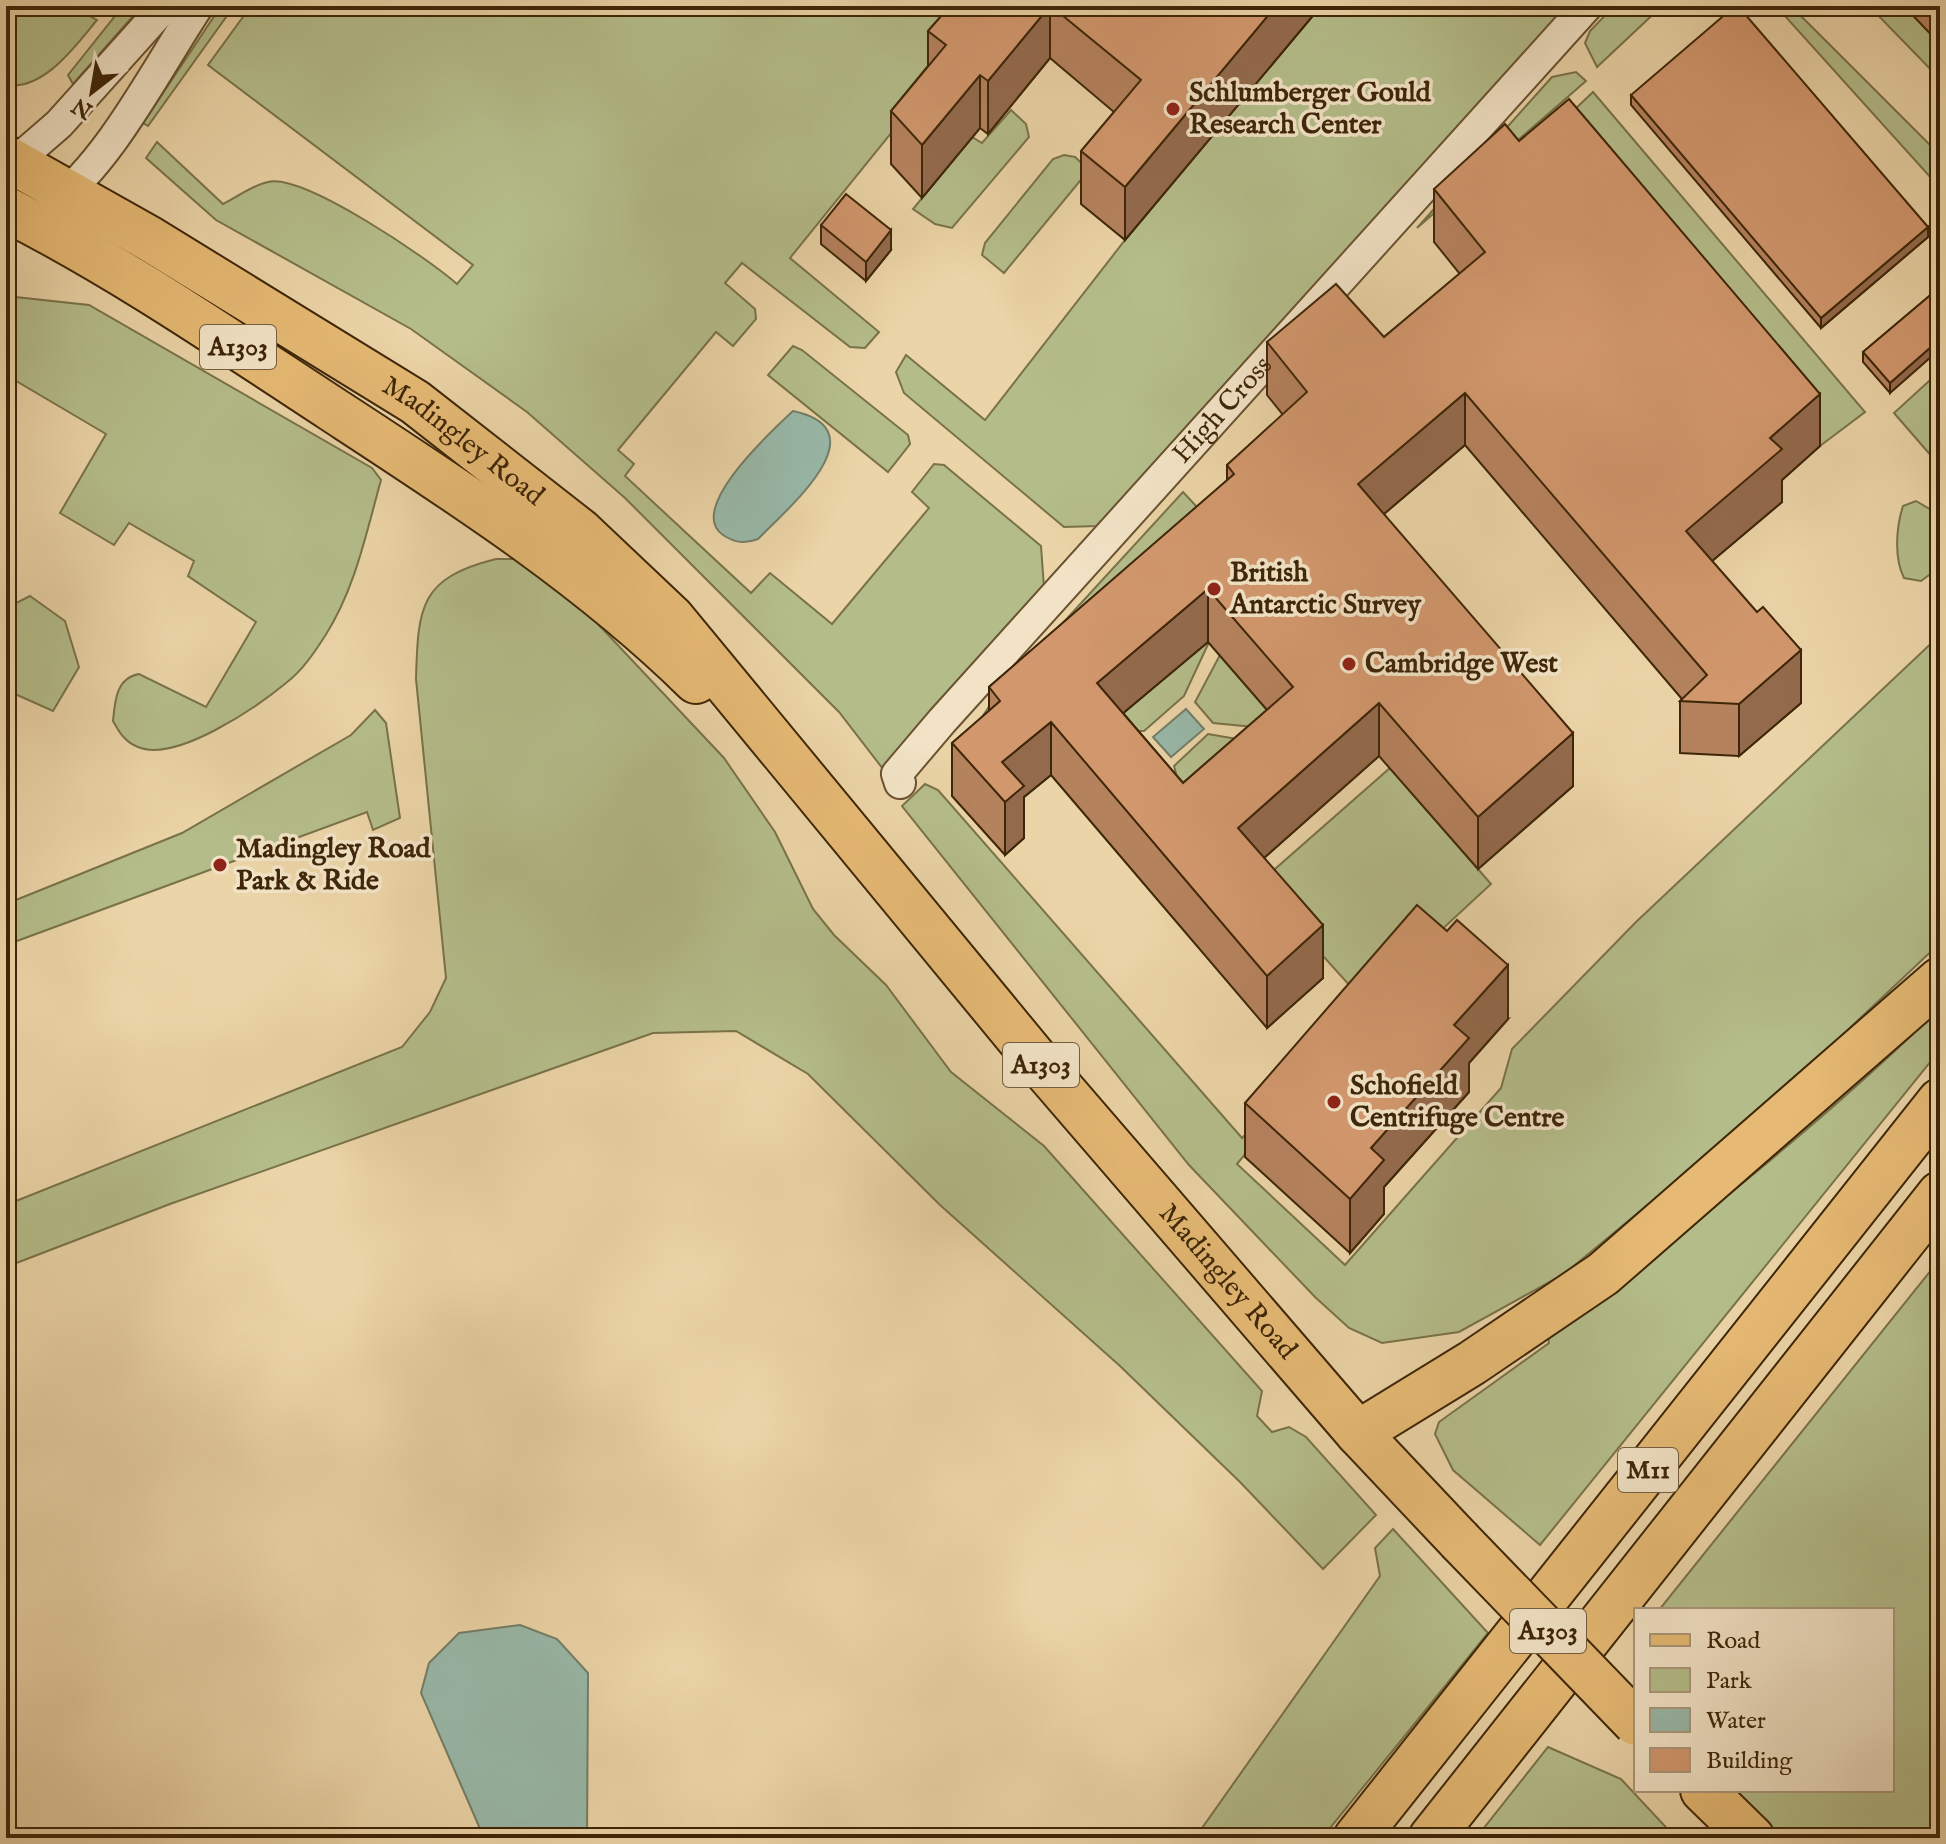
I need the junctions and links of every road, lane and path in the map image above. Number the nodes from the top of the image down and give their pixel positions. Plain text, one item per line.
1 (165, 6) edge
2 (198, 6) edge
3 (1587, 6) edge
4 (9, 164) edge
5 (67, 193) junction
6 (13, 218) edge
7 (900, 783) dead end
8 (840, 823) junction
9 (1940, 980) edge
10 (1940, 1101) edge
11 (1940, 1194) edge
12 (1358, 1433) junction
13 (1634, 1721) edge
14 (1705, 1792) edge
15 (1356, 1838) edge
16 (1431, 1838) edge
17 (1752, 1838) edge

1 - 4 street
2 - 5 street
3 - 7 street, High Cross
4 - 5 main road, Madingley Road / A1303
5 - 6 street
5 - 8 main road, Madingley Road / A1303
6 - 8 main road, Madingley Road / A1303
8 - 12 main road, Madingley Road / A1303
9 - 12 main road
10 - 15 main road, M11
11 - 16 main road, M11
12 - 13 main road, Madingley Road / A1303, bridge
14 - 17 main road

